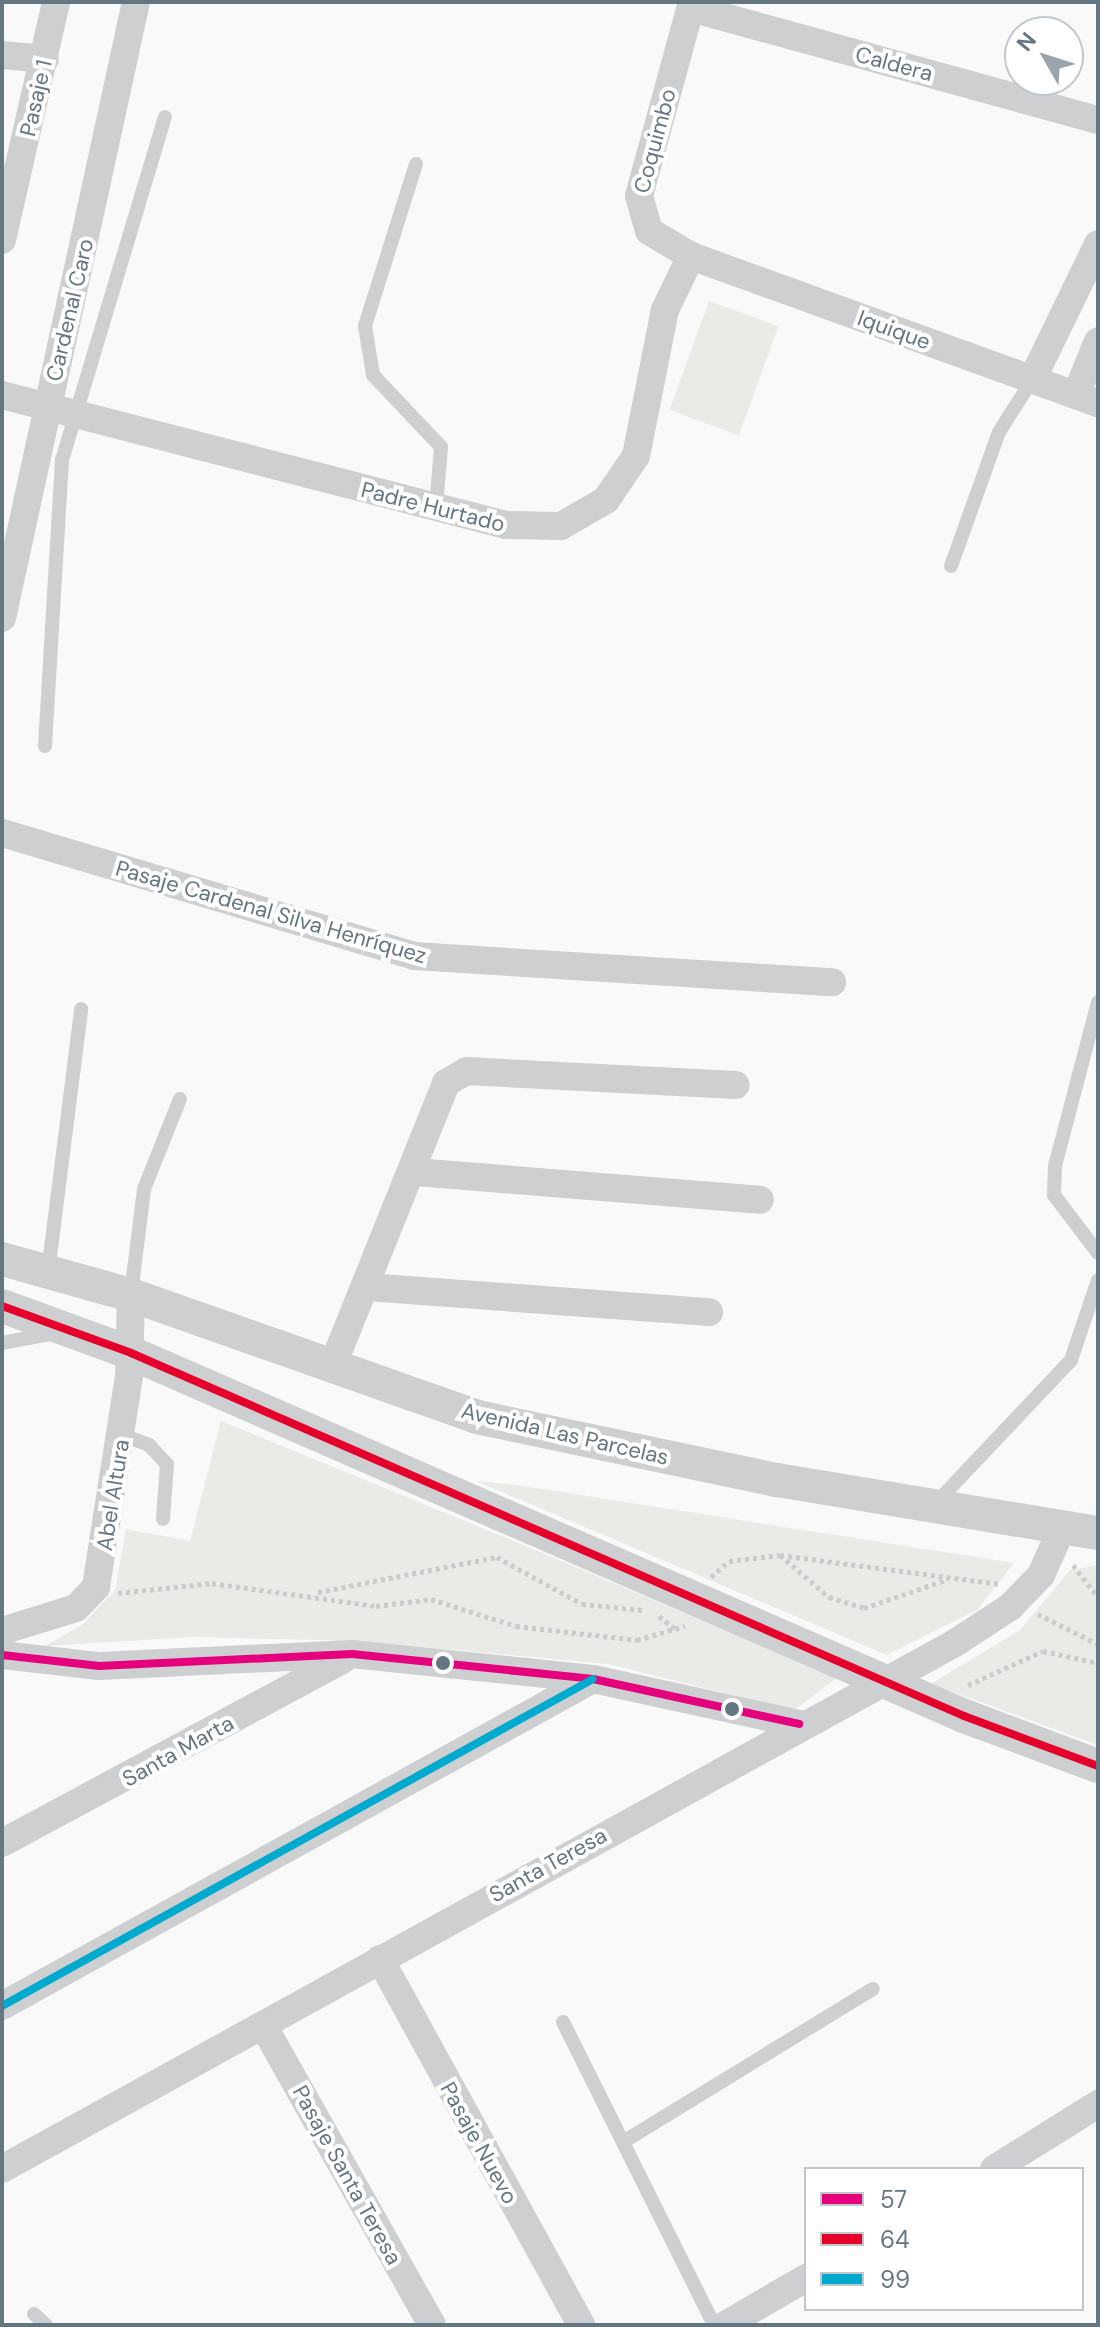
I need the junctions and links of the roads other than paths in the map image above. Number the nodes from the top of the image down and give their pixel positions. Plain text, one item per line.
1 (56, 2) edge
2 (136, 2) edge
3 (691, 5) edge
4 (2, 55) edge
5 (45, 59) junction
6 (165, 117) dead end
7 (1098, 120) edge
8 (416, 164) dead end
9 (10, 175) edge
10 (2, 240) edge
11 (1098, 244) edge
12 (691, 256) junction
13 (1098, 341) edge
14 (1032, 380) junction
15 (2, 395) edge
16 (1087, 399) edge
17 (59, 413) junction
18 (436, 508) junction
19 (951, 566) dead end
20 (3, 608) edge
21 (45, 746) dead end
22 (2, 833) edge
23 (832, 982) dead end
24 (1098, 1002) edge
25 (81, 1009) dead end
26 (736, 1085) dead end
27 (180, 1099) dead end
28 (415, 1172) junction
29 (760, 1200) dead end
30 (1098, 1253) edge
31 (2, 1259) edge
32 (48, 1272) junction
33 (1098, 1280) edge
34 (367, 1287) junction
35 (131, 1295) junction
36 (2, 1306) edge
37 (709, 1312) dead end
38 (68, 1328) junction
39 (2, 1343) edge
40 (131, 1353) junction
41 (332, 1367) junction
42 (122, 1435) junction
43 (932, 1507) junction
44 (163, 1519) dead end
45 (1098, 1533) edge
46 (1064, 1542) junction
47 (2, 1631) edge
48 (352, 1654) junction
49 (2, 1655) edge
50 (593, 1679) junction
51 (883, 1679) junction
52 (799, 1724) junction
53 (1098, 1766) edge
54 (2, 1843) edge
55 (380, 1959) junction
56 (873, 1989) dead end
57 (2, 2006) edge
58 (563, 2022) dead end
59 (263, 2025) junction
60 (1098, 2104) edge
61 (623, 2142) junction
62 (997, 2167) edge
63 (2, 2169) edge
64 (804, 2279) edge
65 (34, 2314) dead end
66 (46, 2325) edge
67 (432, 2325) edge
68 (581, 2325) edge
69 (714, 2325) edge
70 (725, 2325) edge

1 - 5 street, Pasaje 1
2 - 17 street, Cardenal Caro
3 - 7 street, Caldera
3 - 12 street, Coquimbo
4 - 5 street
5 - 9 street, Pasaje 1
6 - 17 lane
8 - 18 lane
9 - 10 street, Pasaje 1
11 - 14 street
12 - 14 street, Iquique
12 - 18 street, Padre Hurtado
13 - 16 street
14 - 16 street, Iquique
14 - 19 lane
15 - 17 street, Padre Hurtado
17 - 18 street, Padre Hurtado
17 - 20 street, Cardenal Caro
17 - 21 lane
22 - 23 street, Pasaje Cardenal Silva Henríquez
24 - 30 lane
25 - 32 lane
26 - 28 street
27 - 35 lane
28 - 29 street
28 - 34 street
31 - 32 street, Avenida Las Parcelas
32 - 35 street, Avenida Las Parcelas
33 - 43 lane
34 - 37 street
34 - 41 street
35 - 40 street, Abel Altura
35 - 41 street, Avenida Las Parcelas
36 - 38 street
38 - 39 lane
38 - 40 street
40 - 42 street, Abel Altura
40 - 51 street
41 - 43 street, Avenida Las Parcelas
42 - 44 lane
42 - 47 street, Abel Altura
43 - 46 street, Avenida Las Parcelas
45 - 46 street, Avenida Las Parcelas
46 - 51 street, Santa Teresa
48 - 49 street
48 - 50 street
48 - 54 street, Santa Marta
50 - 52 street
50 - 57 street
51 - 52 street, Santa Teresa
51 - 53 street
52 - 55 street, Santa Teresa
55 - 59 street, Santa Teresa
55 - 68 street, Pasaje Nuevo
56 - 61 lane
58 - 61 lane
59 - 63 street, Santa Teresa
59 - 67 street, Pasaje Santa Teresa
60 - 62 street
61 - 69 lane
64 - 70 street
65 - 66 lane

